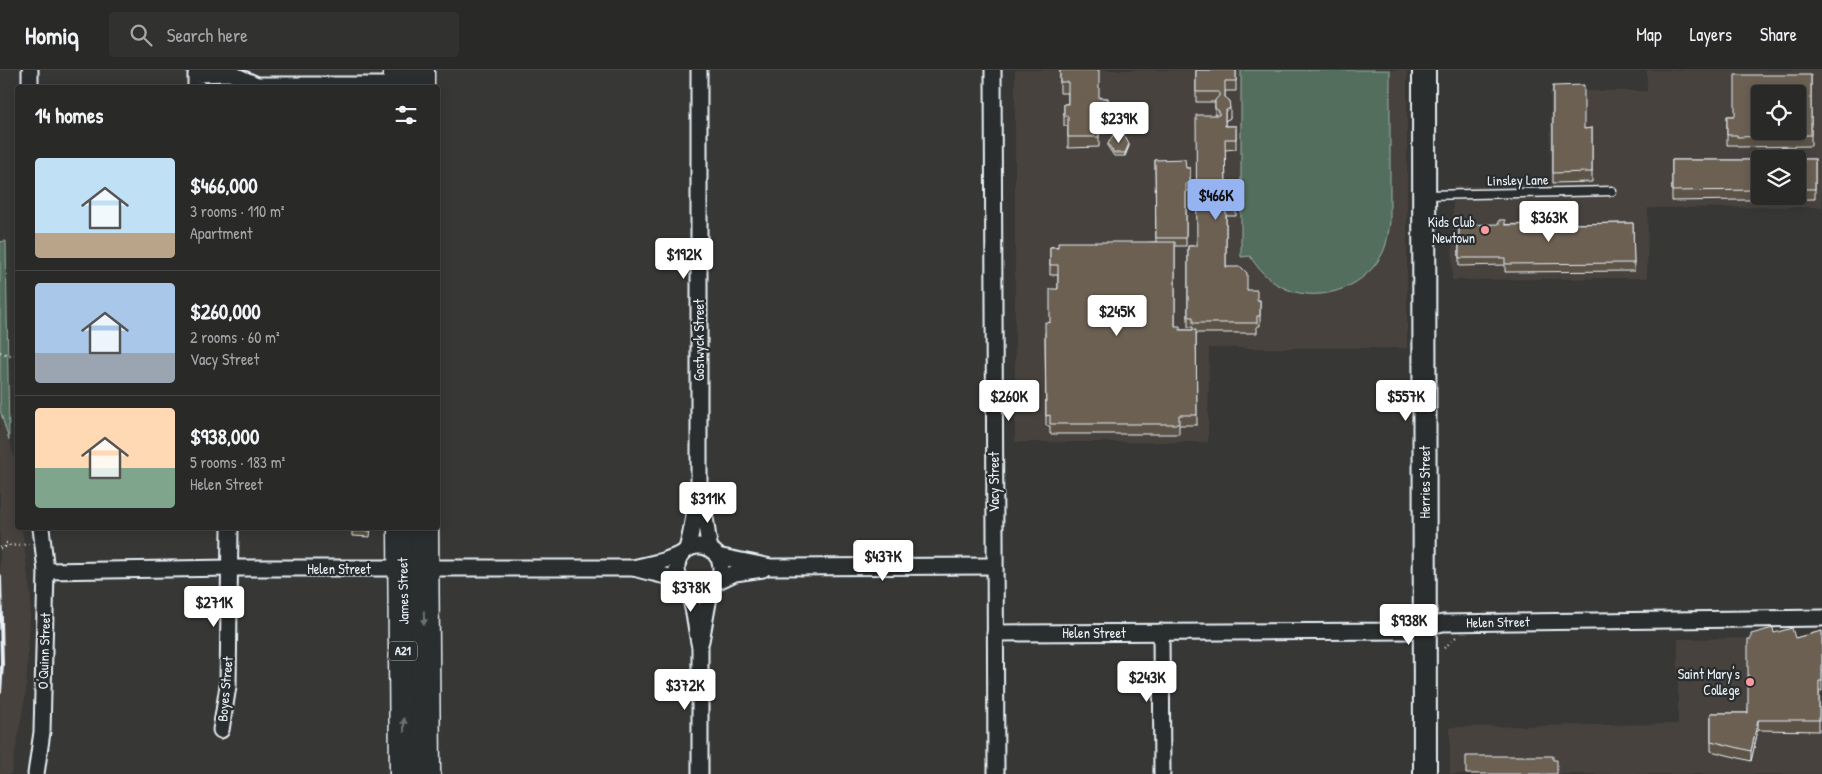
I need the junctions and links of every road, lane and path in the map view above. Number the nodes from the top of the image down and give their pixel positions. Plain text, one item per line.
1 (30, 70) edge
2 (699, 70) edge
3 (993, 70) edge
4 (1424, 70) edge
5 (407, 80) edge
6 (30, 85) edge
7 (196, 85) edge
8 (257, 85) edge
9 (257, 85) edge
10 (1612, 190) dead end
11 (1425, 195) junction
12 (0, 352) edge
13 (15, 355) edge
14 (699, 490) junction
15 (41, 530) edge
16 (230, 530) edge
17 (403, 530) edge
18 (423, 530) edge
19 (30, 544) dead end
20 (0, 548) edge
21 (684, 551) junction
22 (714, 552) junction
23 (994, 566) junction
24 (771, 567) junction
25 (230, 568) junction
26 (633, 568) junction
27 (413, 569) junction
28 (46, 571) junction
29 (683, 583) junction
30 (713, 584) junction
31 (1822, 618) edge
32 (1425, 627) junction
33 (1161, 632) junction
34 (995, 633) junction
35 (700, 647) junction
36 (221, 730) dead end
37 (36, 774) edge
38 (404, 774) edge
39 (426, 774) edge
40 (700, 774) edge
41 (996, 774) edge
42 (1162, 774) edge
43 (1425, 774) edge

1 - 6 street
2 - 14 street, Gostwyck Street
3 - 23 street, Vacy Street
4 - 11 street, Herries Street
5 - 8 street
7 - 9 street
10 - 11 lane, Linsley Lane
11 - 32 street, Herries Street
12 - 13 path
14 - 21 street, Gostwyck Street
14 - 22 street, Gostwyck Street
15 - 28 street, O'Quinn Street
16 - 25 street, Boyes Street
17 - 27 highway, James Street / A21
18 - 27 highway, James Street / A21
19 - 20 path
21 - 22 street
21 - 26 street, Helen Street
21 - 29 street
22 - 24 street
22 - 30 street
23 - 24 street
23 - 34 street, Vacy Street
24 - 30 street
25 - 27 street, Helen Street
25 - 28 street, Helen Street
25 - 36 street, Boyes Street
26 - 27 street, Helen Street
26 - 29 street, Helen Street
38 -> 27 highway, James Street / A21
27 -> 39 highway, James Street / A21
28 - 37 street, O'Quinn Street
29 - 30 street
29 - 35 street
30 - 35 street
31 - 32 street, Helen Street
32 - 33 street, Helen Street
32 - 43 street, Herries Street
33 - 34 street, Helen Street
33 - 42 street
34 - 41 street, Vacy Street
35 - 40 street

